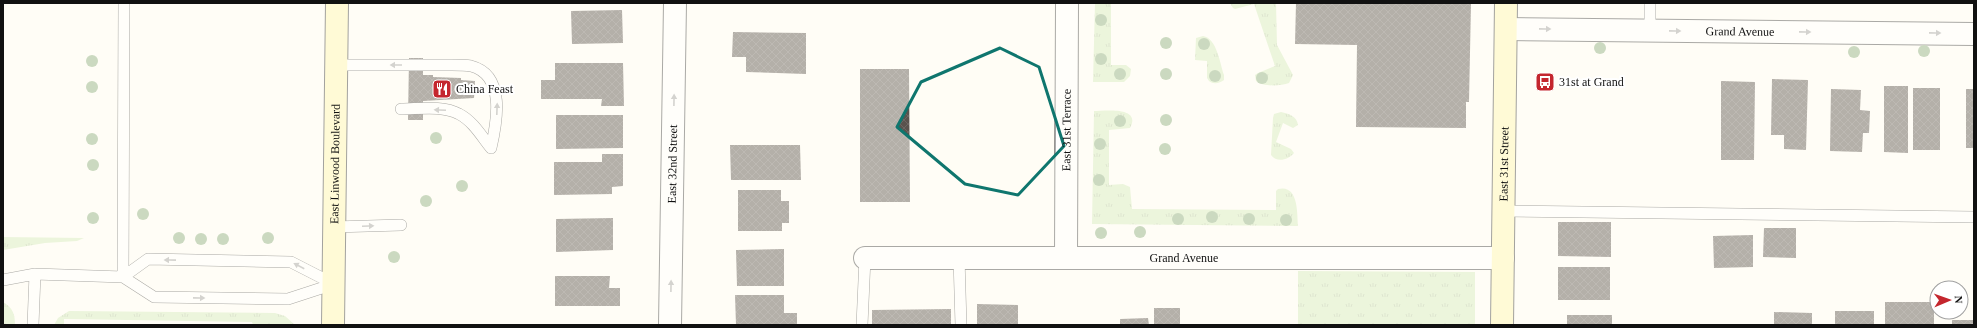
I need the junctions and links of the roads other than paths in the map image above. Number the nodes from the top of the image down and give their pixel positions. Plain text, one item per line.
1 (124, 3) edge
2 (337, 3) edge
3 (676, 3) edge
4 (1067, 3) edge
5 (1506, 3) edge
6 (1650, 3) edge
7 (1506, 29) junction
8 (1650, 30) junction
9 (1974, 34) edge
10 (337, 65) junction
11 (401, 109) dead end
12 (1504, 211) junction
13 (1974, 217) edge
14 (402, 225) dead end
15 (334, 227) junction
16 (865, 258) joint
17 (959, 258) junction
18 (1066, 258) junction
19 (1503, 258) junction
20 (35, 274) junction
21 (123, 277) junction
22 (3, 280) edge
23 (334, 284) junction
24 (33, 325) edge
25 (333, 325) edge
26 (670, 325) edge
27 (862, 325) edge
28 (961, 325) edge
29 (1502, 325) edge

1 - 21 lane
2 - 10 main road, East Linwood Boulevard
26 -> 3 street, East 32nd Street
4 - 18 street, East 31st Terrace
5 - 7 main road, East 31st Street
6 - 8 lane
7 -> 8 street, Grand Avenue
7 - 12 main road, East 31st Street
8 -> 9 street, Grand Avenue
10 - 11 lane
10 - 15 main road, East Linwood Boulevard
12 - 13 lane
12 - 19 main road, East 31st Street
15 -> 14 lane
15 - 23 main road, East Linwood Boulevard
16 - 17 street, Grand Avenue
16 - 27 lane
17 - 18 street, Grand Avenue
17 - 28 lane
18 - 19 street, Grand Avenue
19 - 29 main road, East 31st Street
20 - 21 lane
20 - 22 lane
20 - 24 lane
21 -> 23 lane
23 -> 21 lane
23 - 25 main road, East Linwood Boulevard

